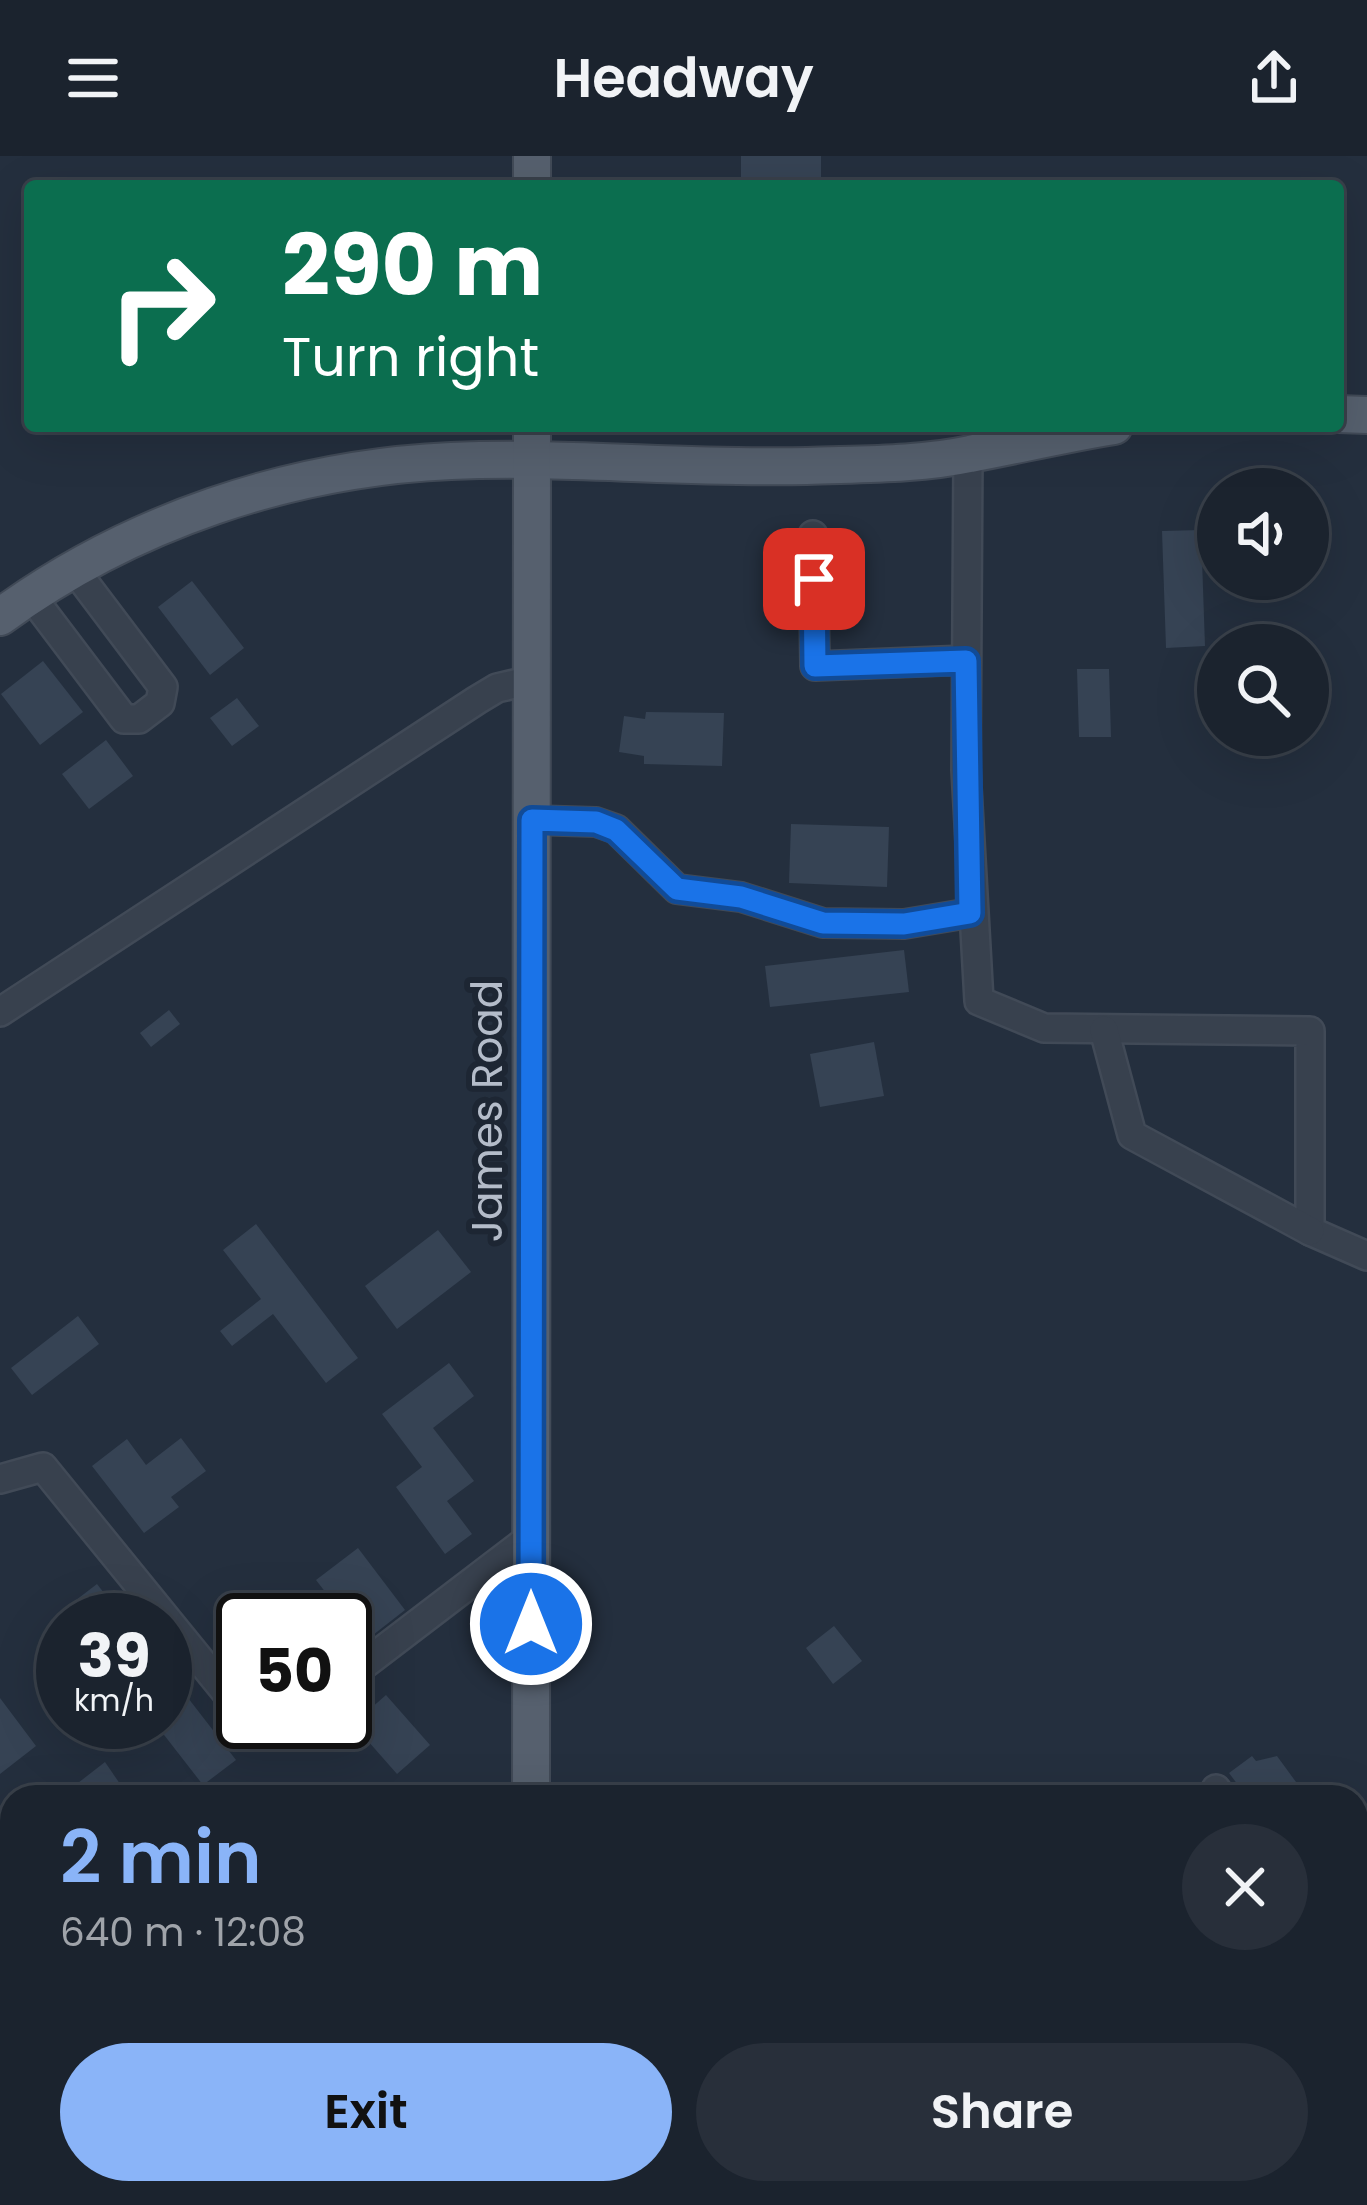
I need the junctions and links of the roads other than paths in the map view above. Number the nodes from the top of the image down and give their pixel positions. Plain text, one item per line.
1 (1084, 432) edge
2 (532, 443) edge
3 (968, 455) junction
4 (813, 535) dead end
5 (74, 569) junction
6 (31, 596) junction
7 (0, 617) edge
8 (966, 661) junction
9 (532, 680) junction
10 (532, 820) junction
11 (970, 913) junction
12 (0, 1012) edge
13 (1104, 1030) junction
14 (1310, 1231) junction
15 (1367, 1256) edge
16 (0, 1479) edge
17 (531, 1537) junction
18 (372, 1658) edge
19 (216, 1680) edge
20 (531, 1785) edge

1 - 3 main road
2 - 3 main road
2 - 5 main road
2 - 9 main road, James Road
3 - 8 street
4 - 8 street
5 - 6 main road
5 - 6 street
6 - 7 main road
8 - 11 street
9 - 10 main road, James Road
9 - 12 street
10 - 11 street
10 - 17 main road, James Road
11 - 13 street
13 - 14 street
13 - 14 street
14 - 15 street
16 - 19 street
17 - 18 street
17 - 20 main road, James Road

